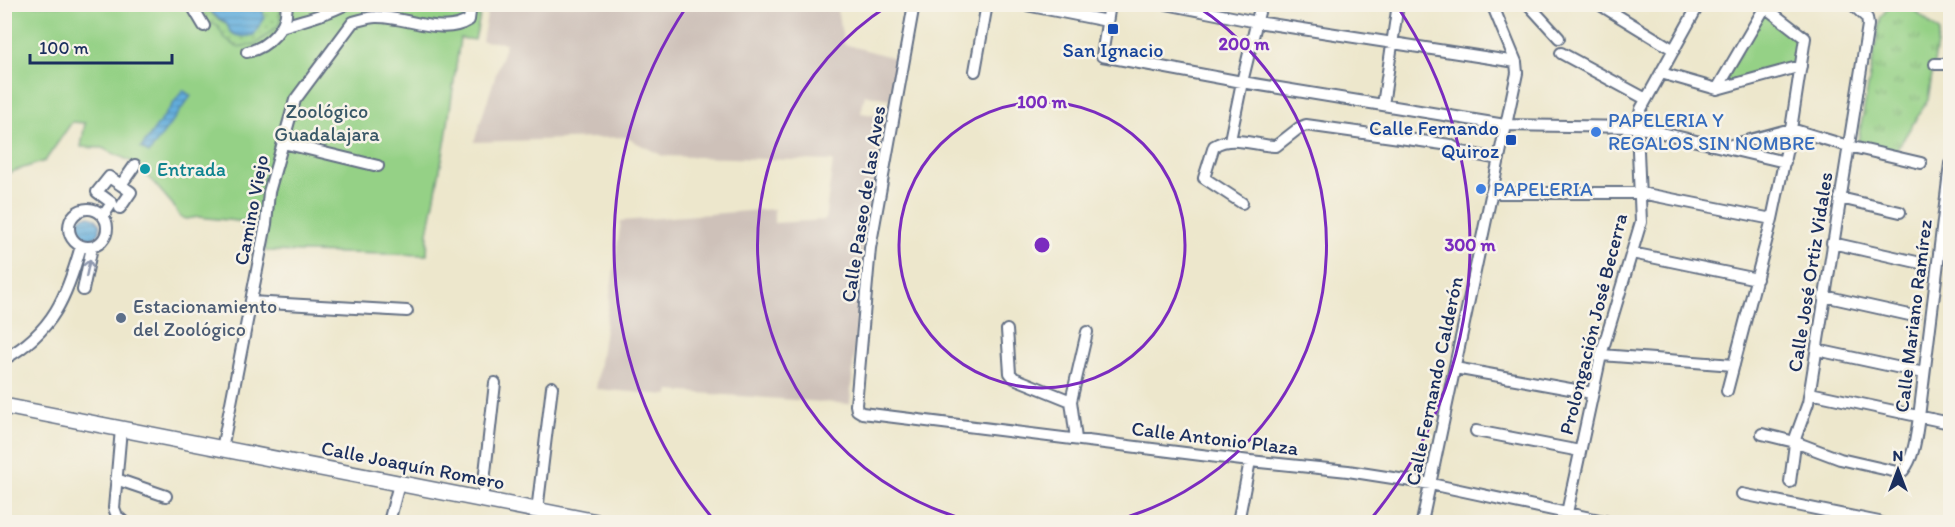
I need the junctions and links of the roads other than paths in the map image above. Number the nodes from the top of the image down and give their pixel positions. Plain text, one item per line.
1 (192, 4) edge
2 (286, 4) edge
3 (346, 4) edge
4 (471, 4) edge
5 (914, 4) edge
6 (987, 4) edge
7 (1021, 4) edge
8 (1110, 4) edge
9 (1166, 4) edge
10 (1261, 4) edge
11 (1398, 4) edge
12 (1492, 4) edge
13 (1528, 4) edge
14 (1700, 4) edge
15 (1852, 4) edge
16 (1602, 6) dead end
17 (1763, 6) edge
18 (1107, 21) junction
19 (1257, 22) junction
20 (204, 26) dead end
21 (284, 26) junction
22 (1559, 38) dead end
23 (1392, 42) junction
24 (1674, 50) junction
25 (247, 52) dead end
26 (1561, 53) dead end
27 (1516, 62) junction
28 (1935, 64) dead end
29 (1950, 64) edge
30 (1801, 66) junction
31 (975, 70) dead end
32 (1661, 73) junction
33 (1242, 82) junction
34 (1717, 89) junction
35 (1646, 99) junction
36 (1383, 105) junction
37 (1505, 125) junction
38 (1637, 127) junction
39 (1791, 129) junction
40 (1230, 140) junction
41 (283, 143) junction
42 (1848, 146) junction
43 (1723, 147) junction
44 (1498, 159) junction
45 (1785, 162) junction
46 (1921, 163) dead end
47 (135, 165) dead end
48 (378, 166) dead end
49 (1950, 170) edge
50 (121, 185) junction
51 (1491, 193) junction
52 (1641, 193) junction
53 (1840, 198) junction
54 (1242, 203) dead end
55 (120, 208) junction
56 (1900, 213) dead end
57 (103, 216) junction
58 (1772, 219) junction
59 (1832, 243) junction
60 (87, 246) junction
61 (1632, 253) junction
62 (1921, 263) dead end
63 (1757, 279) junction
64 (83, 290) dead end
65 (1824, 296) junction
66 (251, 302) junction
67 (406, 311) dead end
68 (1914, 316) dead end
69 (1007, 330) dead end
70 (1087, 332) dead end
71 (1817, 350) junction
72 (1601, 355) junction
73 (4, 359) edge
74 (1734, 365) junction
75 (1455, 368) junction
76 (1924, 373) junction
77 (495, 383) dead end
78 (552, 387) dead end
79 (1727, 391) dead end
80 (1592, 393) junction
81 (1810, 393) junction
82 (1071, 401) junction
83 (4, 406) edge
84 (857, 410) joint
85 (1919, 417) junction
86 (1950, 423) edge
87 (121, 429) junction
88 (1476, 431) dead end
89 (1762, 434) dead end
90 (1076, 440) junction
91 (1795, 442) junction
92 (222, 449) junction
93 (1580, 451) junction
94 (1250, 461) junction
95 (116, 479) junction
96 (1790, 482) dead end
97 (399, 484) junction
98 (1431, 484) junction
99 (1742, 494) dead end
100 (166, 496) dead end
101 (482, 500) junction
102 (537, 511) junction
103 (1566, 518) edge
104 (124, 522) edge
105 (388, 522) edge
106 (597, 522) edge
107 (1238, 522) edge
108 (1422, 522) edge
109 (1609, 522) edge
110 (1879, 522) edge

1 - 20 street
2 - 21 street
3 - 21 street
4 - 41 street, Camino Viejo
5 - 84 street, Calle Paseo de las Aves
6 - 31 street
7 - 18 street
8 - 18 street
9 - 19 street
10 - 19 street
11 - 23 street
12 - 27 street
13 - 22 street
14 - 24 street, Prolongación José Becerra
15 - 42 street, Calle José Ortiz Vidales
16 - 24 street
17 - 30 street
17 - 34 street
18 - 33 street
19 - 23 street
19 - 33 street
21 - 25 street
23 - 27 street
23 - 36 street
24 - 32 street, Prolongación José Becerra
26 - 35 street
27 - 37 street, Calle Fernando Calderón
28 - 29 street
30 - 34 street
30 - 39 street
32 - 34 street
32 - 35 street, Prolongación José Becerra
33 - 36 street
33 - 40 street
35 - 38 street, Prolongación José Becerra
36 - 37 street
37 - 38 street
37 - 44 street, Calle Fernando Calderón
38 - 43 street
38 - 52 street, Prolongación José Becerra
39 - 42 street
39 - 43 street
39 - 45 street
40 - 44 street
40 - 54 street
41 - 48 street
41 - 66 street, Camino Viejo
42 - 46 street
42 - 53 street, Calle José Ortiz Vidales
43 - 45 street
44 - 51 street, Calle Fernando Calderón
45 - 58 street
47 - 50 street
49 - 76 street, Calle Mariano Ramírez
50 - 55 street
50 - 55 street
51 - 52 street
51 - 75 street, Calle Fernando Calderón
52 - 58 street
52 - 61 street, Prolongación José Becerra
53 - 56 street
53 - 59 street, Calle José Ortiz Vidales
55 - 57 street
57 - 60 street
57 - 60 street
58 - 63 street
59 - 62 street
59 - 65 street, Calle José Ortiz Vidales
64 -> 60 street
60 - 73 street
61 - 63 street
61 - 72 street, Prolongación José Becerra
63 - 74 street
65 - 68 street
65 - 71 street, Calle José Ortiz Vidales
66 - 67 street
66 - 92 street, Camino Viejo
69 - 82 street
70 - 82 street
71 - 76 street
71 - 81 street, Calle José Ortiz Vidales
72 - 74 street
72 - 80 street, Prolongación José Becerra
74 - 79 street
75 - 80 street
75 - 98 street, Calle Fernando Calderón
76 - 85 street, Calle Mariano Ramírez
77 - 101 street
78 - 102 street
80 - 93 street, Prolongación José Becerra
81 - 85 street
81 - 91 street, Calle José Ortiz Vidales
82 - 90 street
83 - 87 street, Calle Joaquín Romero
84 - 90 street, Calle Antonio Plaza
85 - 86 street
85 - 91 street, Calle Mariano Ramírez
87 - 92 street, Calle Joaquín Romero
87 - 95 street
88 - 93 street
89 - 91 street
90 - 94 street, Calle Antonio Plaza
91 - 96 street, Calle José Ortiz Vidales
92 - 97 street, Calle Joaquín Romero
93 - 103 street, Prolongación José Becerra
94 - 98 street, Calle Antonio Plaza
94 - 107 street
95 - 100 street
95 - 104 street
97 - 101 street, Calle Joaquín Romero
97 - 105 street
98 - 103 street, Calle Antonio Plaza
98 - 108 street, Calle Fernando Calderón
99 - 110 street
101 - 102 street, Calle Joaquín Romero
102 - 106 street, Calle Joaquín Romero
103 - 109 street, Calle Antonio Plaza

